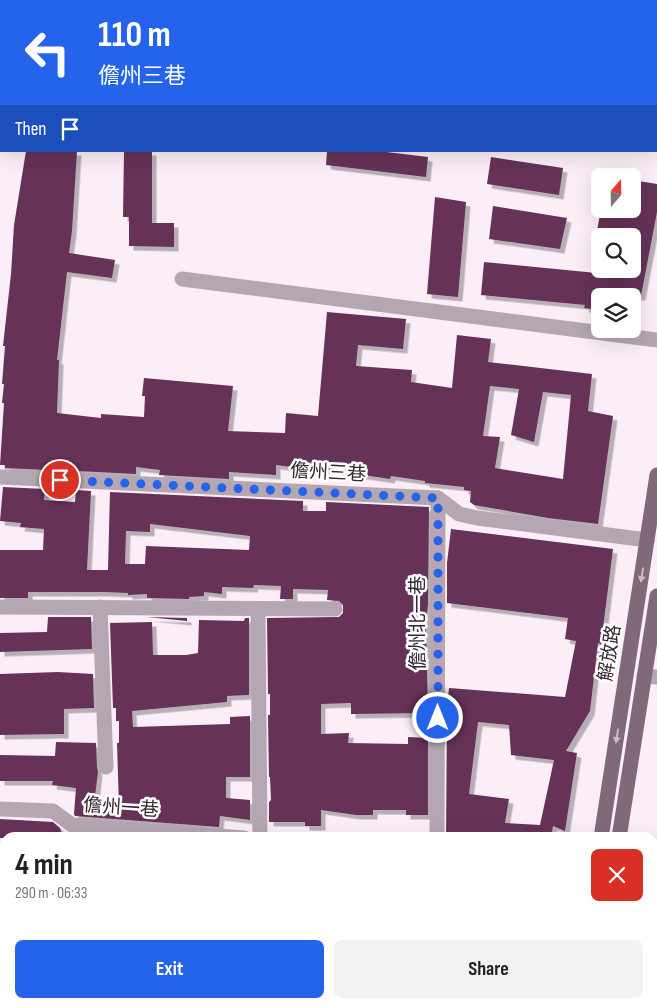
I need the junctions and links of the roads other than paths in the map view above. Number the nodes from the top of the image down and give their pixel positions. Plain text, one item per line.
1 (182, 278) dead end
2 (657, 340) edge
3 (657, 475) edge
4 (0, 477) edge
5 (438, 498) junction
6 (647, 540) junction
7 (657, 596) edge
8 (0, 607) edge
9 (100, 607) junction
10 (258, 609) junction
11 (335, 609) dead end
12 (655, 620) edge
13 (651, 676) edge
14 (106, 767) dead end
15 (0, 809) edge
16 (157, 832) edge
17 (260, 832) edge
18 (437, 832) edge
19 (602, 832) edge
20 (620, 832) edge

1 - 2 street
3 - 6 main road, 解放路
4 - 5 street, 儋州三巷
5 - 6 street
5 - 18 street, 儋州北一巷
6 -> 19 main road, 解放路
7 - 12 main road, 解放路
8 - 9 street
9 - 10 street
9 - 14 street
10 - 11 street
10 - 17 street
12 - 13 main road, 解放路
13 - 20 main road, 解放路
15 - 16 street, 儋州一巷

